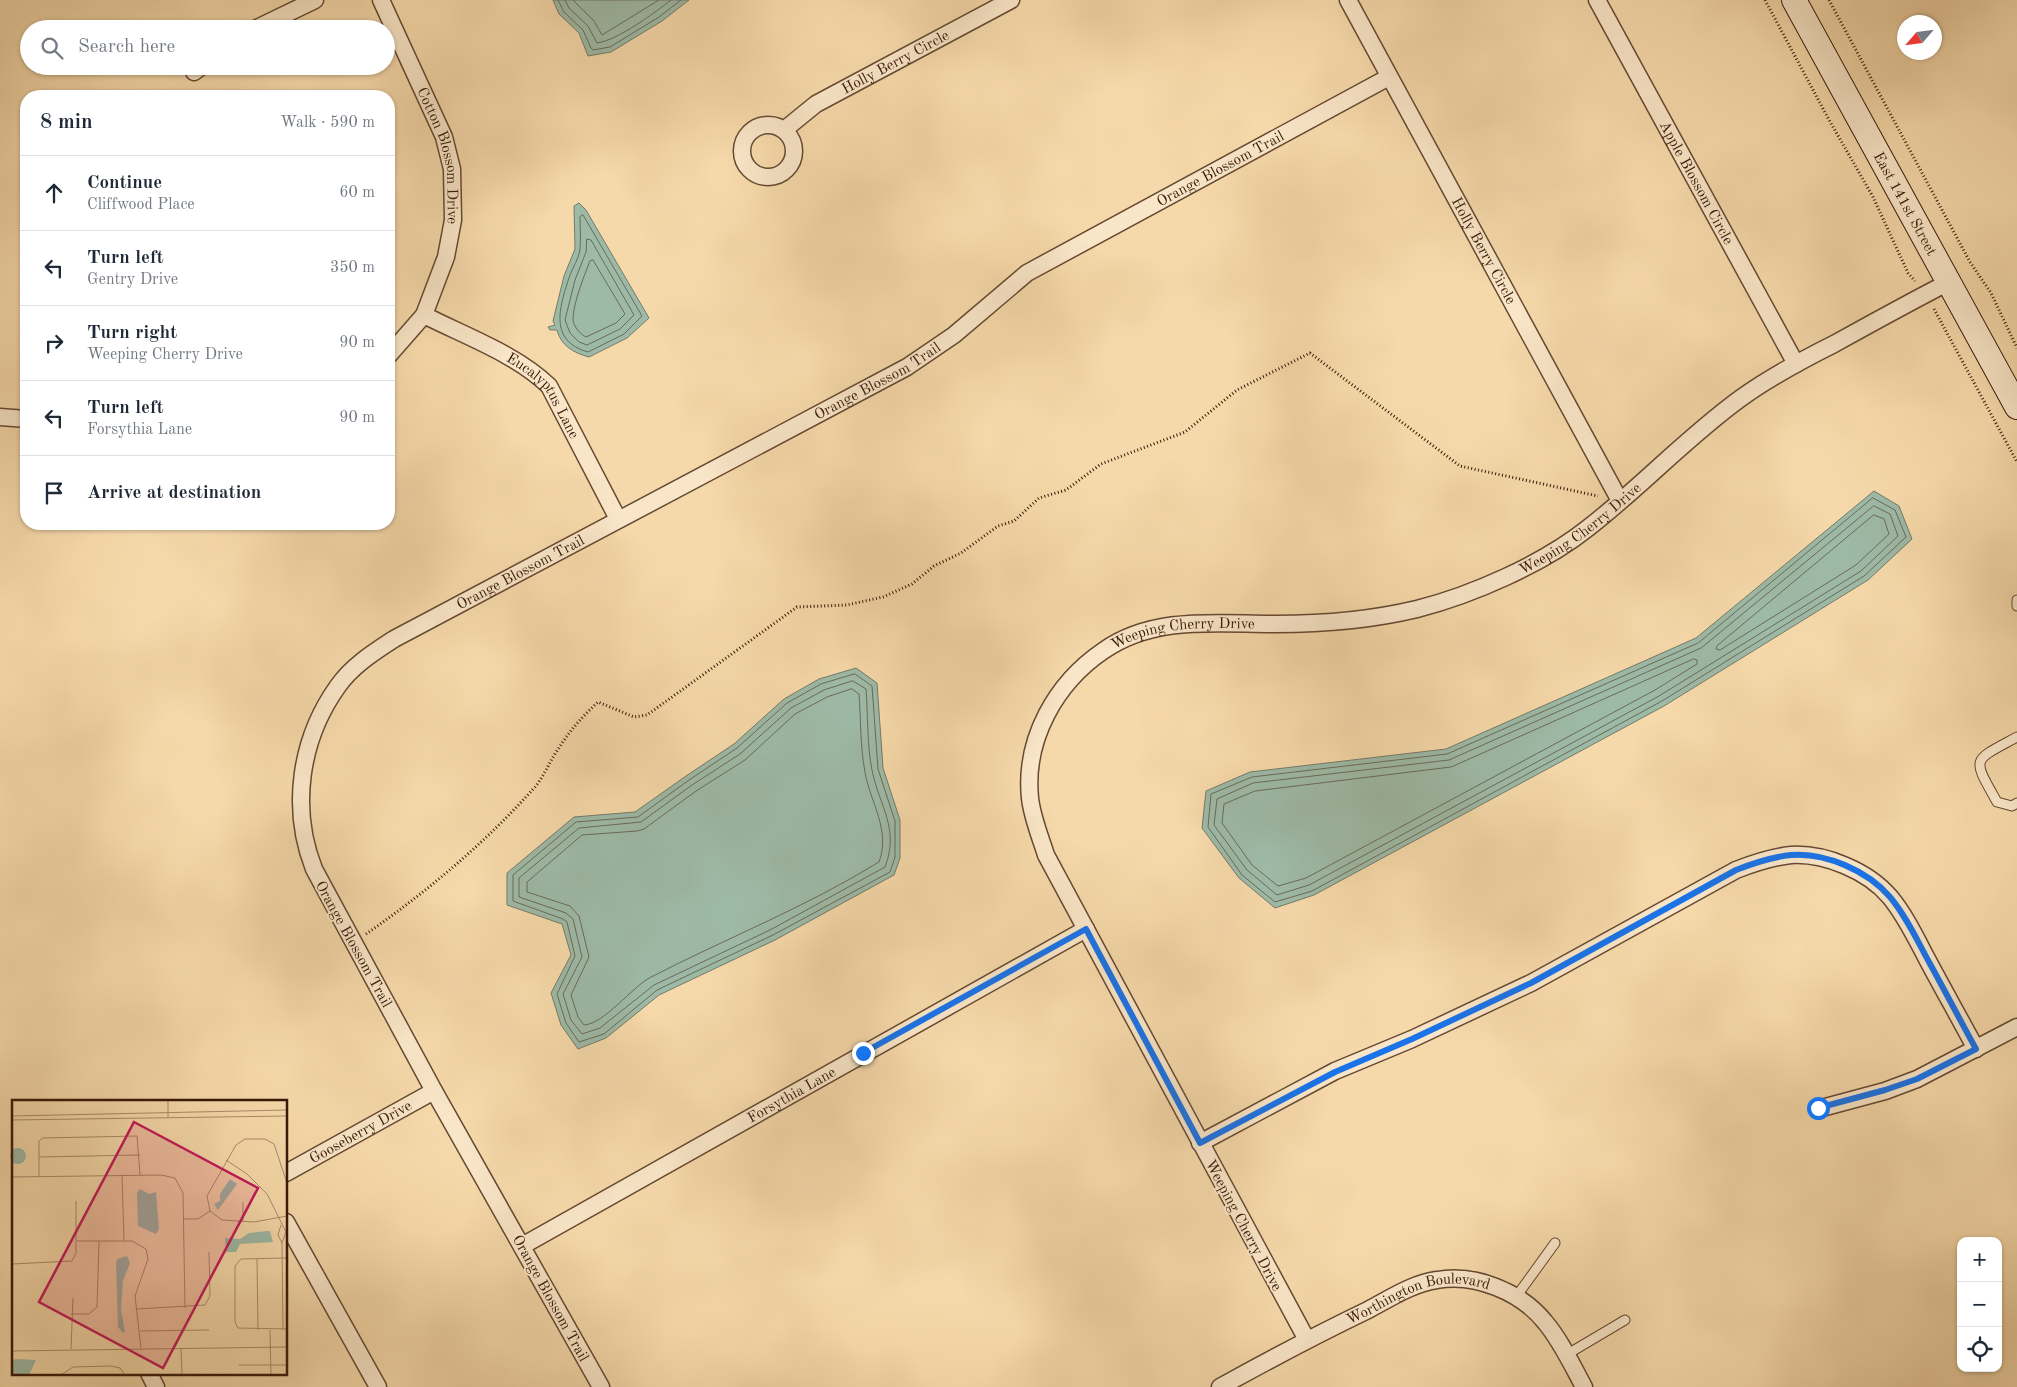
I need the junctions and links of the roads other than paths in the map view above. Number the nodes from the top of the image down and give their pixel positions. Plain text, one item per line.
1 (315, 0) edge
2 (381, 0) edge
3 (1011, 0) edge
4 (1348, 0) edge
5 (1597, 0) edge
6 (1794, 0) edge
7 (274, 20) edge
8 (390, 20) edge
9 (395, 30) edge
10 (1389, 76) junction
11 (784, 130) dead end
12 (1949, 282) junction
13 (424, 315) junction
14 (395, 348) edge
15 (1796, 364) junction
16 (2017, 407) edge
17 (0, 417) edge
18 (20, 419) edge
19 (1620, 501) junction
20 (618, 519) junction
21 (2017, 600) edge
22 (2017, 606) edge
23 (2017, 737) edge
24 (2017, 803) edge
25 (1086, 929) junction
26 (2017, 1027) edge
27 (1976, 1049) junction
28 (434, 1090) junction
29 (1818, 1108) dead end
30 (1200, 1143) junction
31 (288, 1172) edge
32 (288, 1226) edge
33 (1555, 1243) dead end
34 (522, 1246) junction
35 (1516, 1297) junction
36 (1625, 1320) dead end
37 (1307, 1340) junction
38 (1566, 1355) junction
39 (150, 1374) edge
40 (156, 1387) edge
41 (378, 1387) edge
42 (601, 1387) edge
43 (1220, 1387) edge
44 (1584, 1387) edge

1 - 7 street
2 - 8 street, Cotton Blossom Drive
3 - 11 street, Holly Berry Circle
4 - 10 street, Holly Berry Circle
5 - 15 street, Apple Blossom Circle
6 - 12 street, East 141st Street
9 - 13 street, Cotton Blossom Drive
10 - 19 street, Holly Berry Circle
10 - 20 street, Orange Blossom Trail
12 - 15 street, Weeping Cherry Drive
12 - 16 street, East 141st Street
13 - 14 street
13 - 20 street, Eucalyptus Lane
15 - 19 street, Weeping Cherry Drive
17 - 18 street
19 - 25 street, Weeping Cherry Drive
20 - 28 street, Orange Blossom Trail
21 - 22 lane
23 - 24 lane
25 - 30 street, Weeping Cherry Drive
25 - 34 street, Forsythia Lane
26 - 27 street
27 - 29 street
27 - 30 street
28 - 31 street, Gooseberry Drive
28 - 34 street, Orange Blossom Trail
30 - 37 street, Weeping Cherry Drive
32 - 41 street
33 - 35 lane
34 - 42 street, Orange Blossom Trail
35 - 37 street, Worthington Boulevard
35 - 38 street, Worthington Boulevard
36 - 38 lane
37 - 43 street, Worthington Boulevard
38 - 44 street, Worthington Boulevard
39 - 40 street

